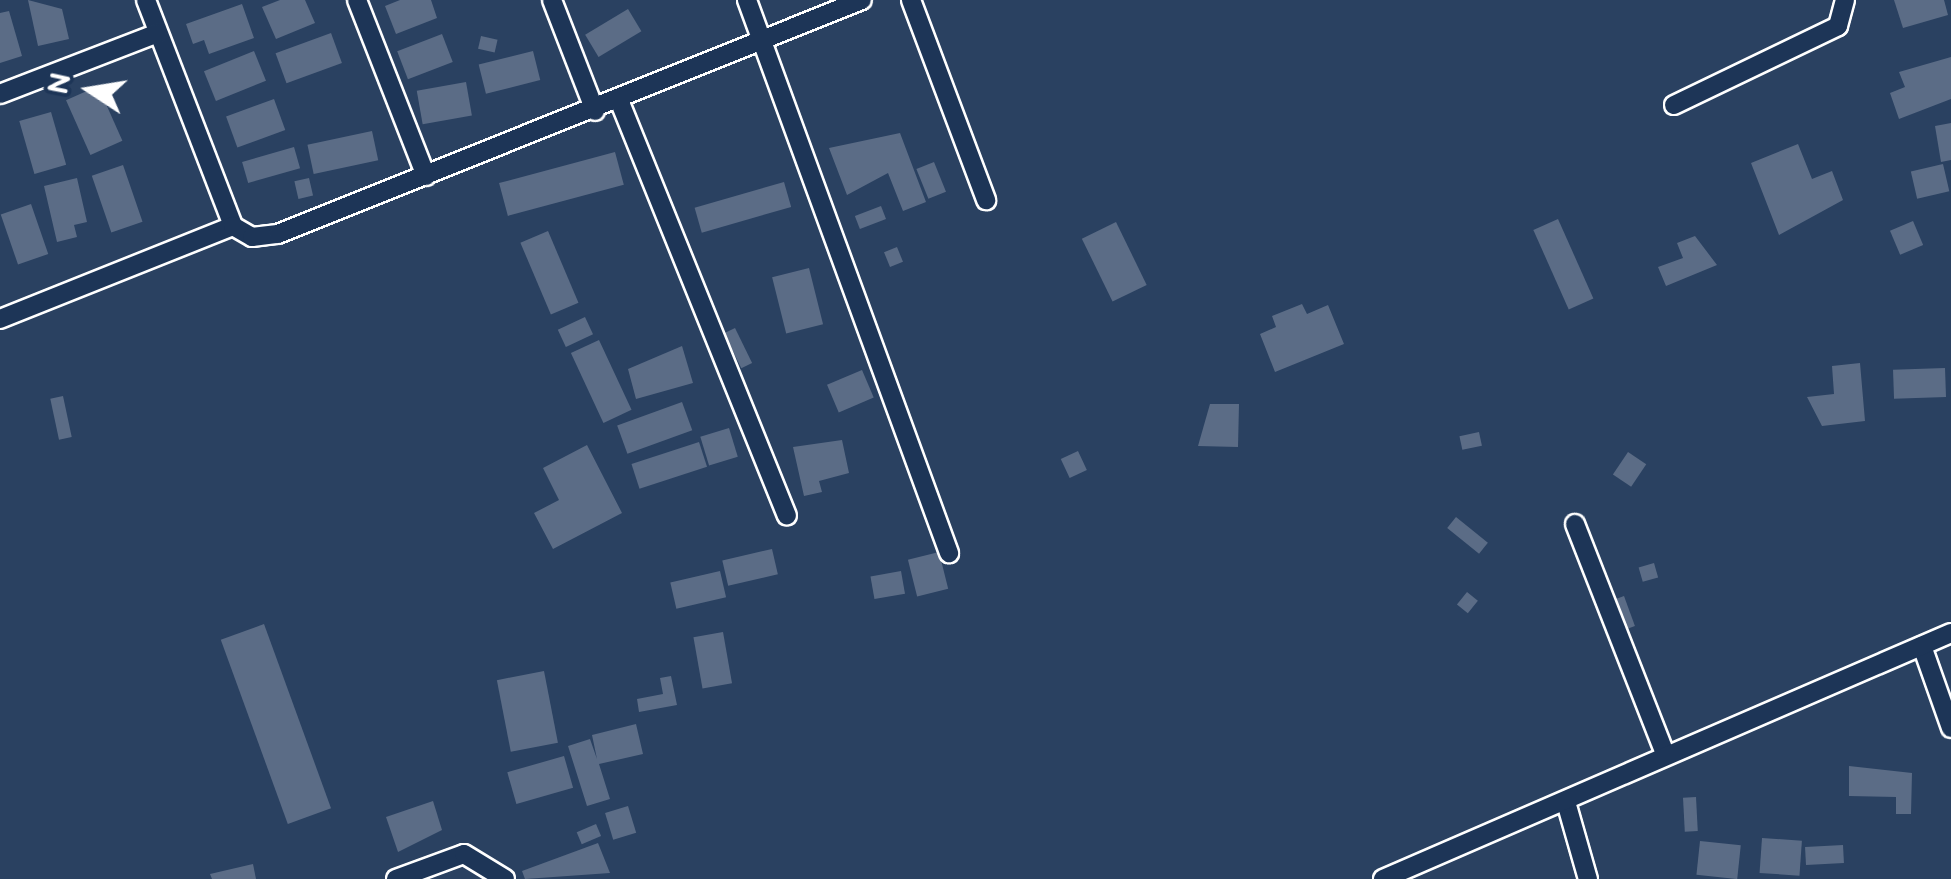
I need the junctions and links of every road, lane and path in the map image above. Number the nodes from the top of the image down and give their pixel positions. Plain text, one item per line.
1 (146, 0) edge
2 (356, 0) edge
3 (552, 0) edge
4 (747, 0) edge
5 (862, 0) edge
6 (911, 0) edge
7 (1845, 0) edge
8 (158, 33) junction
9 (763, 40) junction
10 (0, 94) edge
11 (619, 100) junction
12 (1674, 105) dead end
13 (595, 110) junction
14 (426, 176) junction
15 (986, 200) dead end
16 (233, 226) junction
17 (0, 318) edge
18 (787, 514) dead end
19 (1575, 524) dead end
20 (949, 553) dead end
21 (1951, 632) edge
22 (1922, 646) junction
23 (1951, 728) edge
24 (1664, 751) junction
25 (1566, 802) junction
26 (396, 879) edge
27 (505, 879) edge
28 (1383, 879) edge
29 (1588, 879) edge

1 - 8 street
2 - 14 street
3 - 13 street
4 - 9 street
5 - 9 street
6 - 15 street
7 - 12 street
8 - 10 street
8 - 16 street
9 - 11 street
9 - 20 street
11 - 13 street
11 - 18 street
13 - 14 street
14 - 16 street
16 - 17 street
19 - 24 street
21 - 22 street
22 - 23 street
22 - 24 street
24 - 25 street
25 - 28 street
25 - 29 street
26 - 27 street

